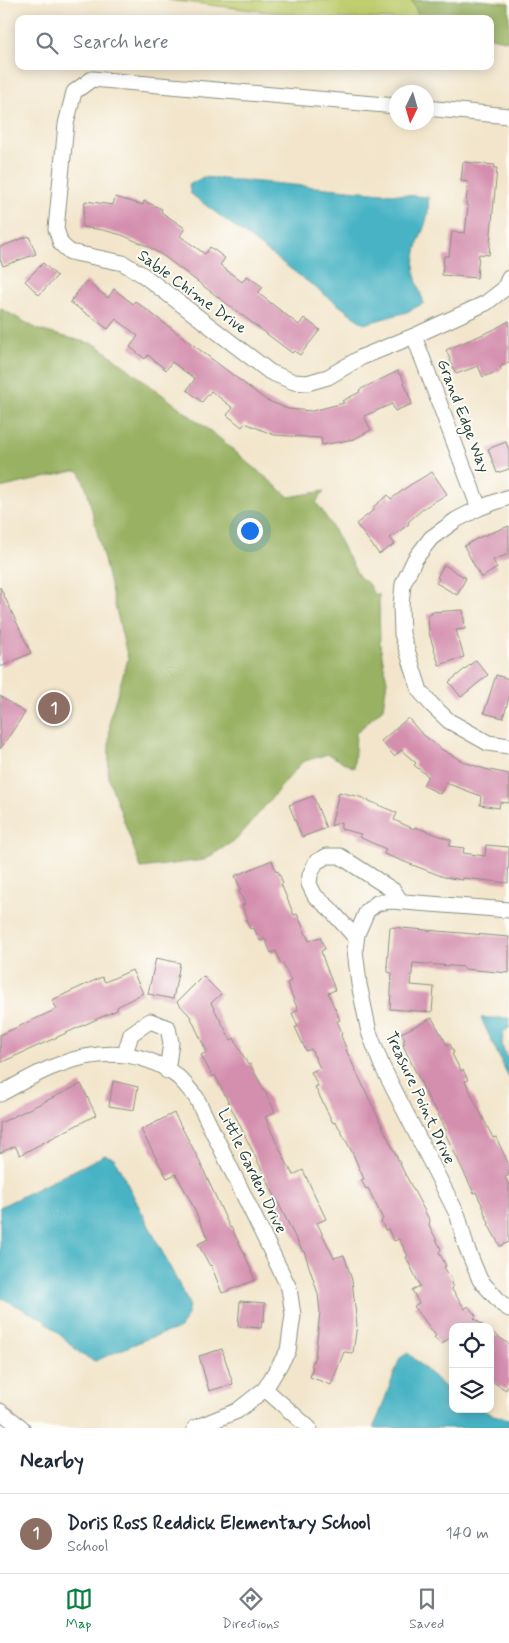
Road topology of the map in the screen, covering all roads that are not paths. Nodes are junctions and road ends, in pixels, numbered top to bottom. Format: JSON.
{"nodes":[{"id":1,"x":389,"y":105,"type":"edge"},
{"id":2,"x":434,"y":109,"type":"edge"},
{"id":3,"x":509,"y":116,"type":"edge"},
{"id":4,"x":509,"y":278,"type":"edge"},
{"id":5,"x":414,"y":336,"type":"junction"},
{"id":6,"x":509,"y":497,"type":"edge"},
{"id":7,"x":479,"y":508,"type":"junction"},
{"id":8,"x":509,"y":746,"type":"edge"},
{"id":9,"x":401,"y":902,"type":"junction"},
{"id":10,"x":509,"y":910,"type":"edge"},
{"id":11,"x":356,"y":938,"type":"junction"},
{"id":12,"x":125,"y":1054,"type":"junction"},
{"id":13,"x":167,"y":1071,"type":"junction"},
{"id":14,"x":0,"y":1094,"type":"edge"},
{"id":15,"x":509,"y":1309,"type":"edge"},
{"id":16,"x":265,"y":1389,"type":"junction"},
{"id":17,"x":0,"y":1411,"type":"edge"},
{"id":18,"x":22,"y":1428,"type":"edge"},
{"id":19,"x":196,"y":1428,"type":"edge"},
{"id":20,"x":309,"y":1428,"type":"edge"}],
"edges":[{"from":1,"to":5,"type":"street","name":"Sable Chime Drive"},
{"from":2,"to":3,"type":"street"},
{"from":4,"to":5,"type":"street","name":"Sable Chime Drive"},
{"from":5,"to":7,"type":"street","name":"Grand Edge Way"},
{"from":6,"to":7,"type":"street"},
{"from":7,"to":8,"type":"street"},
{"from":9,"to":10,"type":"street","name":"Treasure Point Drive"},
{"from":9,"to":11,"type":"street","name":"Treasure Point Drive"},
{"from":9,"to":11,"type":"street"},
{"from":11,"to":15,"type":"street","name":"Treasure Point Drive"},
{"from":12,"to":13,"type":"street","name":"Little Garden Drive"},
{"from":12,"to":13,"type":"street"},
{"from":12,"to":14,"type":"street","name":"Little Garden Drive"},
{"from":13,"to":16,"type":"street","name":"Little Garden Drive"},
{"from":16,"to":19,"type":"street","name":"Little Garden Drive"},
{"from":16,"to":20,"type":"street"},
{"from":17,"to":18,"type":"street"}]}
